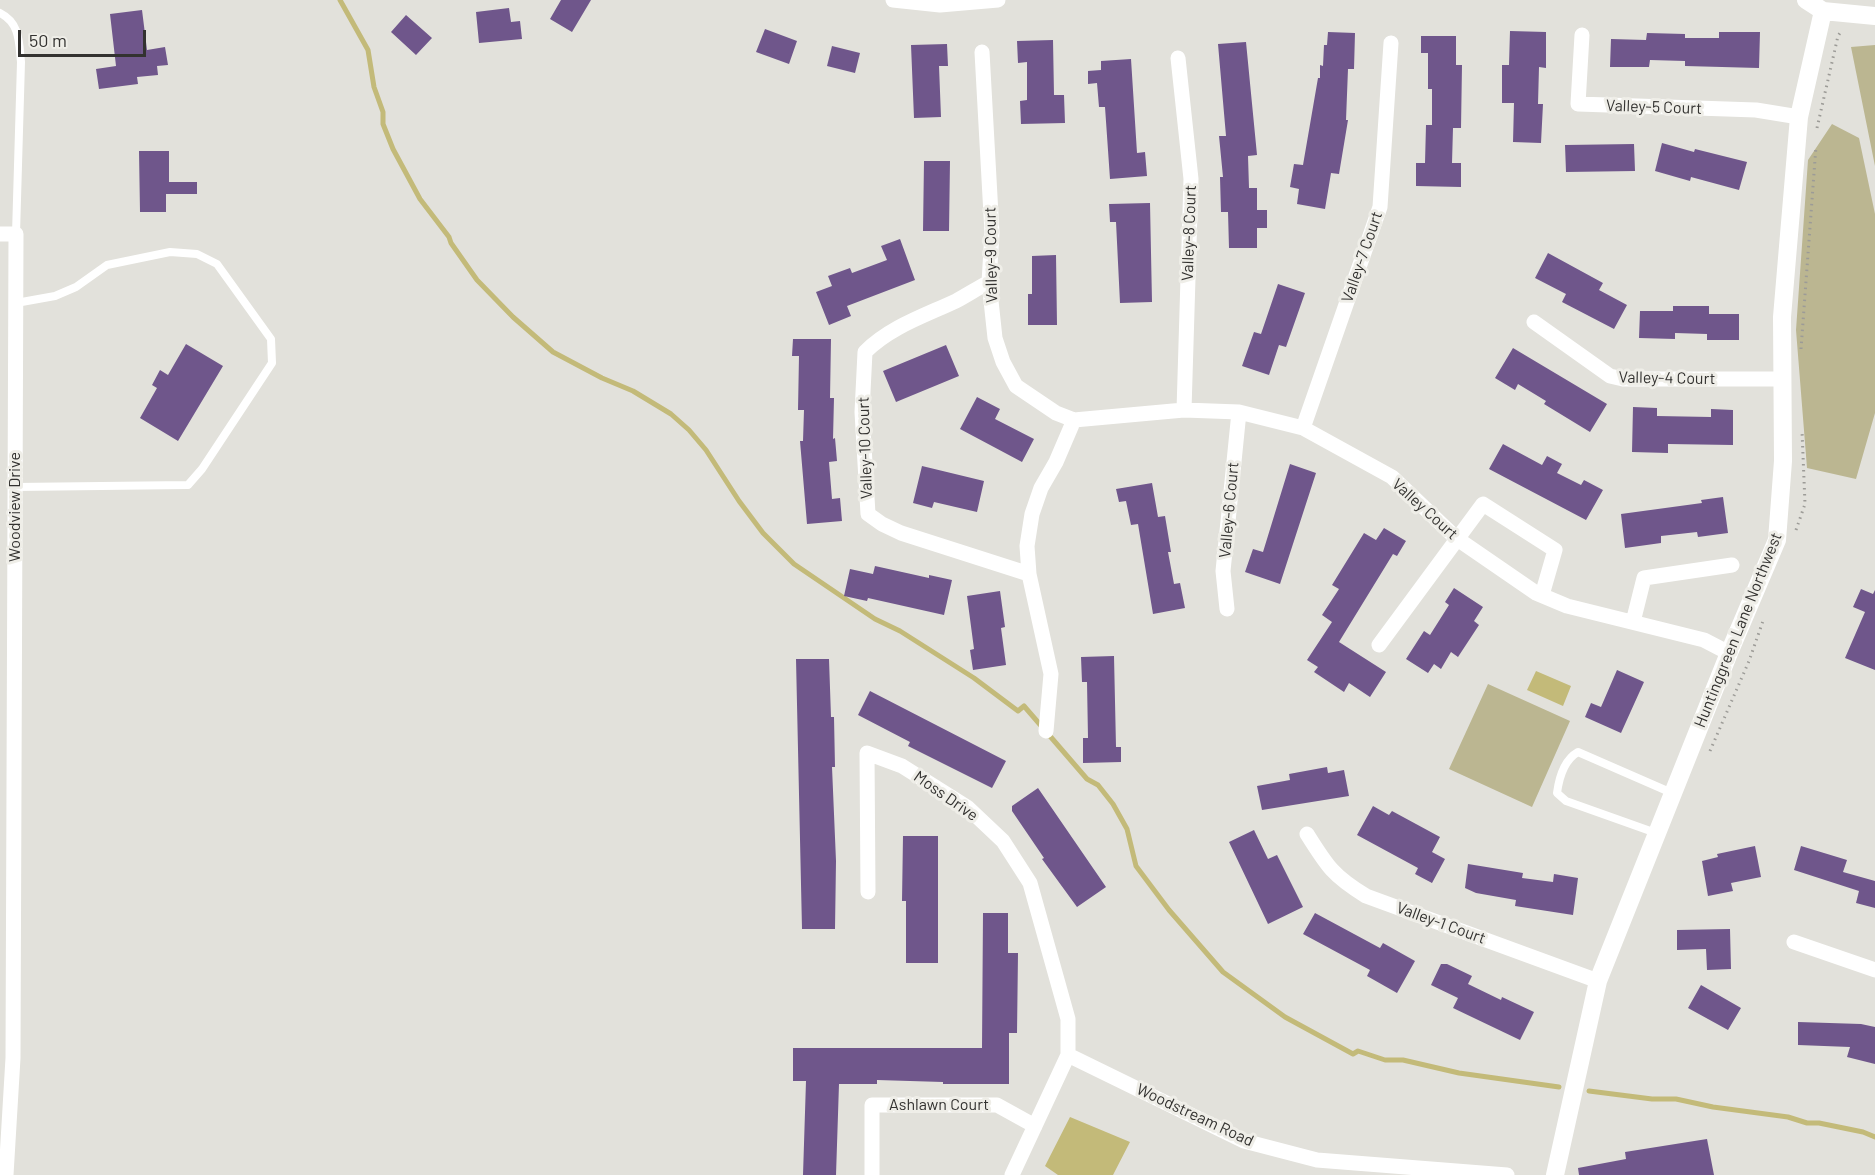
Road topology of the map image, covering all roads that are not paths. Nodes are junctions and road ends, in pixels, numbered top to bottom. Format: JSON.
{"nodes":[{"id":1,"x":893,"y":0,"type":"edge"},
{"id":2,"x":998,"y":0,"type":"edge"},
{"id":3,"x":1806,"y":0,"type":"edge"},
{"id":4,"x":1823,"y":11,"type":"junction"},
{"id":5,"x":0,"y":13,"type":"edge"},
{"id":6,"x":1875,"y":16,"type":"edge"},
{"id":7,"x":1582,"y":35,"type":"dead end"},
{"id":8,"x":1391,"y":44,"type":"dead end"},
{"id":9,"x":982,"y":52,"type":"dead end"},
{"id":10,"x":1178,"y":58,"type":"dead end"},
{"id":11,"x":1799,"y":117,"type":"junction"},
{"id":12,"x":0,"y":234,"type":"edge"},
{"id":13,"x":16,"y":234,"type":"junction"},
{"id":14,"x":989,"y":282,"type":"junction"},
{"id":15,"x":15,"y":303,"type":"junction"},
{"id":16,"x":1534,"y":322,"type":"dead end"},
{"id":17,"x":1782,"y":379,"type":"junction"},
{"id":18,"x":1184,"y":410,"type":"junction"},
{"id":19,"x":1239,"y":412,"type":"junction"},
{"id":20,"x":1074,"y":420,"type":"junction"},
{"id":21,"x":1303,"y":428,"type":"junction"},
{"id":22,"x":15,"y":487,"type":"junction"},
{"id":23,"x":1456,"y":538,"type":"junction"},
{"id":24,"x":1732,"y":565,"type":"dead end"},
{"id":25,"x":1029,"y":574,"type":"junction"},
{"id":26,"x":1542,"y":595,"type":"junction"},
{"id":27,"x":1227,"y":609,"type":"dead end"},
{"id":28,"x":1633,"y":622,"type":"junction"},
{"id":29,"x":1379,"y":645,"type":"dead end"},
{"id":30,"x":1729,"y":653,"type":"junction"},
{"id":31,"x":1047,"y":731,"type":"dead end"},
{"id":32,"x":1673,"y":794,"type":"junction"},
{"id":33,"x":1307,"y":834,"type":"dead end"},
{"id":34,"x":1657,"y":834,"type":"junction"},
{"id":35,"x":868,"y":892,"type":"dead end"},
{"id":36,"x":1794,"y":942,"type":"dead end"},
{"id":37,"x":1875,"y":970,"type":"edge"},
{"id":38,"x":1598,"y":981,"type":"junction"},
{"id":39,"x":1068,"y":1055,"type":"junction"},
{"id":40,"x":1035,"y":1126,"type":"junction"},
{"id":41,"x":6,"y":1175,"type":"edge"},
{"id":42,"x":872,"y":1175,"type":"edge"},
{"id":43,"x":1012,"y":1175,"type":"edge"},
{"id":44,"x":1507,"y":1175,"type":"edge"},
{"id":45,"x":1555,"y":1175,"type":"edge"}],
"edges":[{"from":1,"to":2,"type":"street"},
{"from":3,"to":4,"type":"street"},
{"from":4,"to":6,"type":"street"},
{"from":4,"to":11,"type":"street","name":"Huntinggreen Lane Northwest"},
{"from":5,"to":13,"type":"lane"},
{"from":7,"to":11,"type":"street","name":"Valley-5 Court"},
{"from":8,"to":21,"type":"street","name":"Valley-7 Court"},
{"from":9,"to":14,"type":"street","name":"Valley-9 Court"},
{"from":10,"to":18,"type":"street","name":"Valley-8 Court"},
{"from":11,"to":17,"type":"street","name":"Huntinggreen Lane Northwest"},
{"from":12,"to":13,"type":"street"},
{"from":13,"to":15,"type":"street","name":"Woodview Drive"},
{"from":14,"to":20,"type":"street","name":"Valley-9 Court"},
{"from":14,"to":25,"type":"street","name":"Valley-10 Court"},
{"from":15,"to":22,"type":"street","name":"Woodview Drive"},
{"from":15,"to":22,"type":"lane"},
{"from":16,"to":17,"type":"street","name":"Valley-4 Court"},
{"from":17,"to":30,"type":"street","name":"Huntinggreen Lane Northwest"},
{"from":18,"to":19,"type":"street","name":"Valley Court"},
{"from":18,"to":20,"type":"street","name":"Valley Court"},
{"from":19,"to":21,"type":"street","name":"Valley Court"},
{"from":19,"to":27,"type":"street","name":"Valley-6 Court"},
{"from":20,"to":25,"type":"street"},
{"from":21,"to":23,"type":"street","name":"Valley Court"},
{"from":22,"to":41,"type":"street","name":"Woodview Drive"},
{"from":23,"to":26,"type":"street","name":"Valley Court"},
{"from":23,"to":26,"type":"street"},
{"from":23,"to":29,"type":"street"},
{"from":24,"to":28,"type":"street"},
{"from":25,"to":31,"type":"street"},
{"from":26,"to":28,"type":"street","name":"Valley Court"},
{"from":28,"to":30,"type":"street","name":"Valley Court"},
{"from":30,"to":32,"type":"street","name":"Huntinggreen Lane Northwest"},
{"from":32,"to":34,"type":"street","name":"Huntinggreen Lane Northwest"},
{"from":32,"to":34,"type":"lane"},
{"from":33,"to":38,"type":"street","name":"Valley-1 Court"},
{"from":34,"to":38,"type":"street","name":"Huntinggreen Lane Northwest"},
{"from":35,"to":39,"type":"street","name":"Moss Drive"},
{"from":36,"to":37,"type":"street"},
{"from":38,"to":45,"type":"street","name":"Huntinggreen Lane Northwest"},
{"from":39,"to":40,"type":"street"},
{"from":39,"to":44,"type":"street","name":"Woodstream Road"},
{"from":40,"to":42,"type":"street","name":"Ashlawn Court"},
{"from":40,"to":43,"type":"street"}]}
